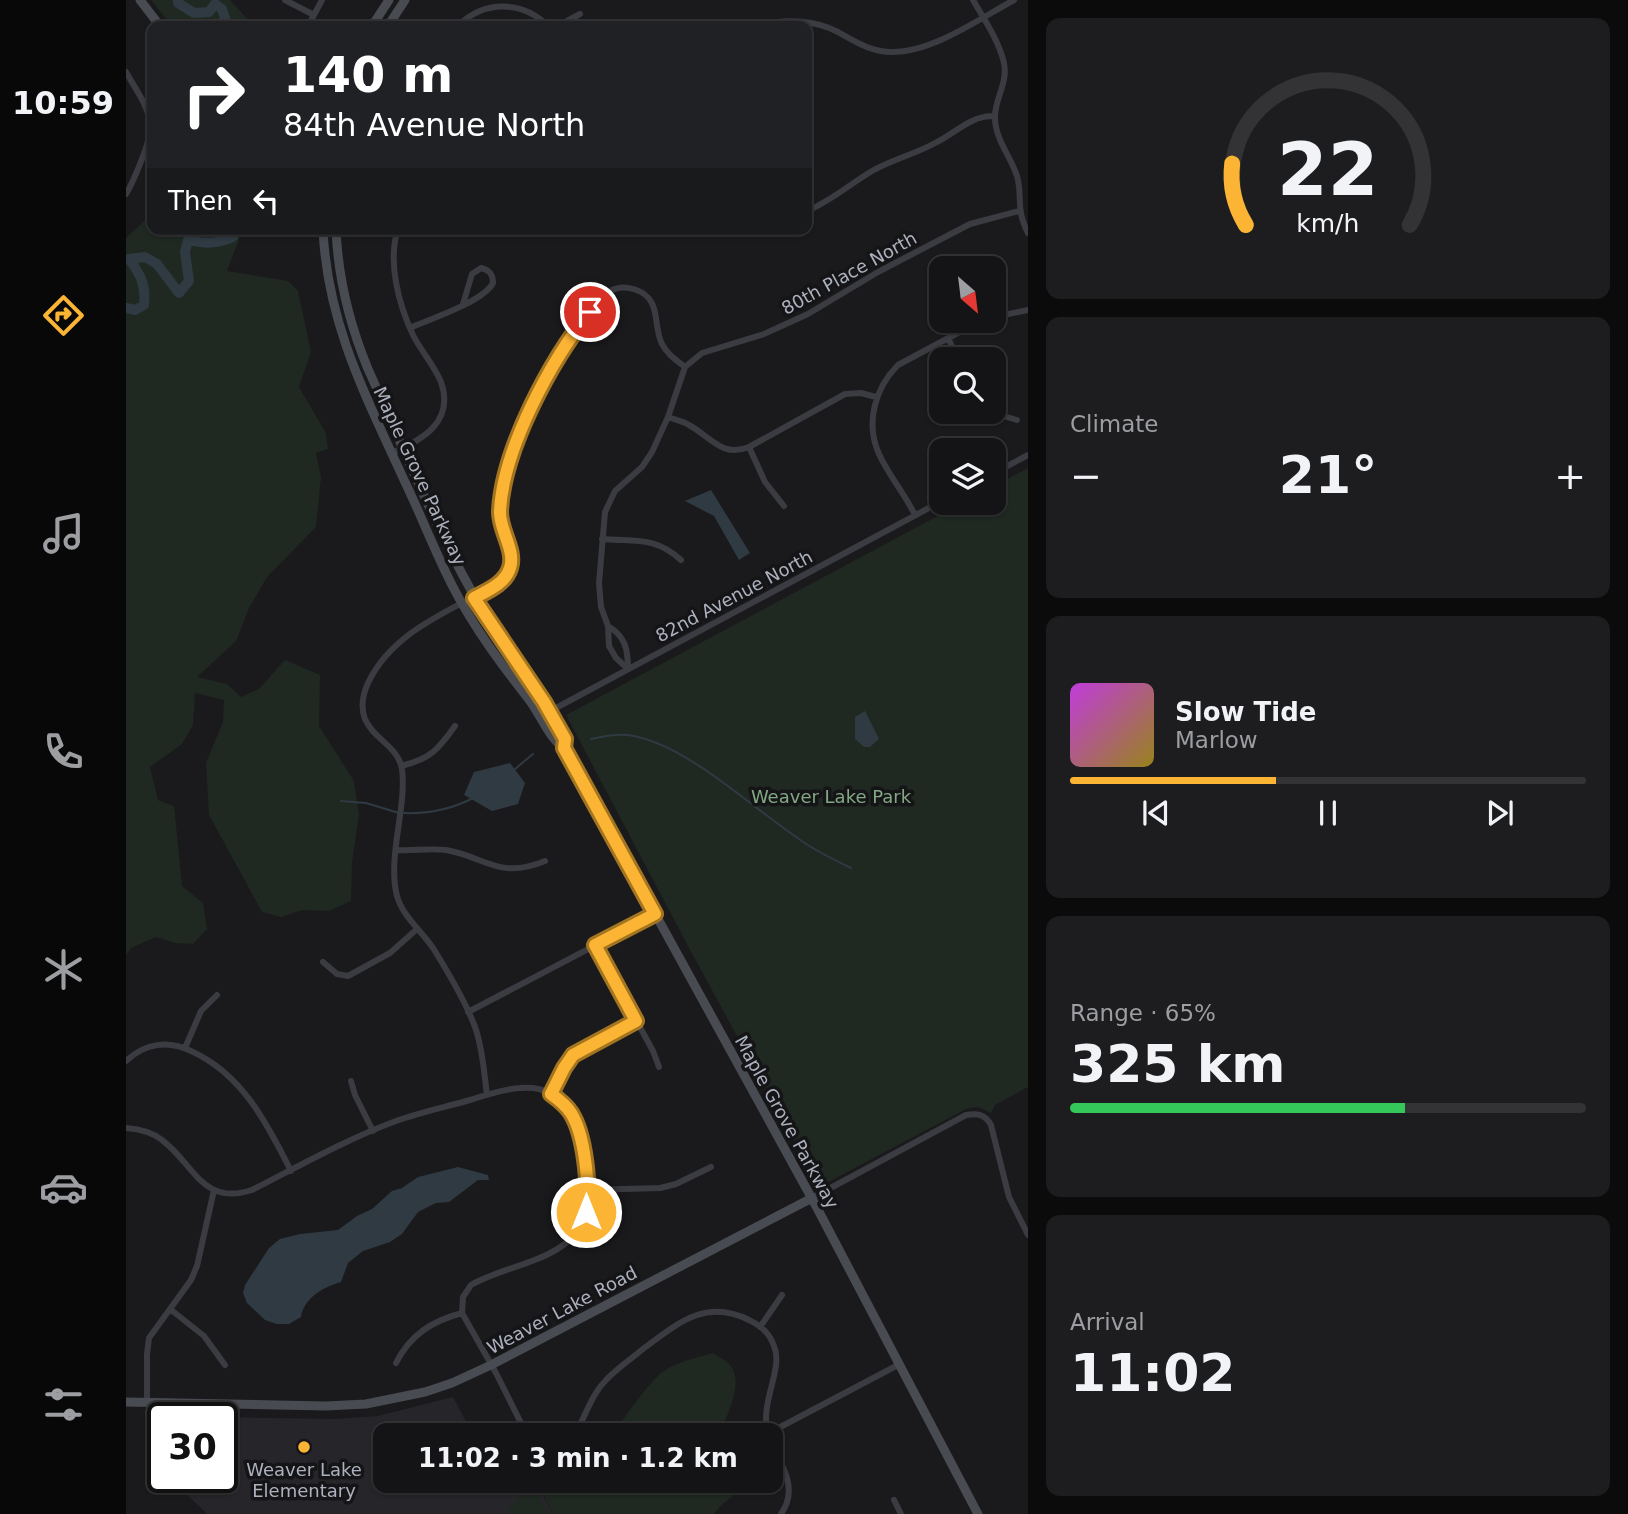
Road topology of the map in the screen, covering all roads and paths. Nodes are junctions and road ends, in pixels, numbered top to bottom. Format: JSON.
{"nodes":[{"id":1,"x":141,"y":0,"type":"edge"},
{"id":2,"x":285,"y":0,"type":"edge"},
{"id":3,"x":322,"y":0,"type":"edge"},
{"id":4,"x":389,"y":0,"type":"edge"},
{"id":5,"x":405,"y":0,"type":"edge"},
{"id":6,"x":973,"y":0,"type":"edge"},
{"id":7,"x":1014,"y":0,"type":"edge"},
{"id":8,"x":580,"y":14,"type":"dead end"},
{"id":9,"x":314,"y":15,"type":"junction"},
{"id":10,"x":982,"y":17,"type":"junction"},
{"id":11,"x":156,"y":21,"type":"edge"},
{"id":12,"x":311,"y":21,"type":"edge"},
{"id":13,"x":375,"y":21,"type":"edge"},
{"id":14,"x":391,"y":21,"type":"edge"},
{"id":15,"x":466,"y":21,"type":"edge"},
{"id":16,"x":542,"y":21,"type":"edge"},
{"id":17,"x":567,"y":21,"type":"edge"},
{"id":18,"x":812,"y":23,"type":"edge"},
{"id":19,"x":126,"y":72,"type":"edge"},
{"id":20,"x":147,"y":103,"type":"edge"},
{"id":21,"x":995,"y":116,"type":"junction"},
{"id":22,"x":147,"y":147,"type":"edge"},
{"id":23,"x":126,"y":194,"type":"edge"},
{"id":24,"x":812,"y":208,"type":"edge"},
{"id":25,"x":1019,"y":211,"type":"junction"},
{"id":26,"x":1028,"y":233,"type":"edge"},
{"id":27,"x":323,"y":235,"type":"edge"},
{"id":28,"x":336,"y":235,"type":"edge"},
{"id":29,"x":397,"y":235,"type":"edge"},
{"id":30,"x":463,"y":304,"type":"junction"},
{"id":31,"x":1028,"y":310,"type":"edge"},
{"id":32,"x":1006,"y":315,"type":"edge"},
{"id":33,"x":410,"y":328,"type":"junction"},
{"id":34,"x":957,"y":333,"type":"edge"},
{"id":35,"x":948,"y":338,"type":"junction"},
{"id":36,"x":952,"y":347,"type":"edge"},
{"id":37,"x":685,"y":366,"type":"junction"},
{"id":38,"x":876,"y":397,"type":"junction"},
{"id":39,"x":668,"y":417,"type":"junction"},
{"id":40,"x":1006,"y":417,"type":"edge"},
{"id":41,"x":1017,"y":419,"type":"dead end"},
{"id":42,"x":749,"y":447,"type":"junction"},
{"id":43,"x":404,"y":448,"type":"junction"},
{"id":44,"x":392,"y":453,"type":"junction"},
{"id":45,"x":1028,"y":455,"type":"edge"},
{"id":46,"x":1006,"y":467,"type":"edge"},
{"id":47,"x":784,"y":506,"type":"dead end"},
{"id":48,"x":929,"y":508,"type":"edge"},
{"id":49,"x":915,"y":515,"type":"junction"},
{"id":50,"x":603,"y":540,"type":"junction"},
{"id":51,"x":681,"y":560,"type":"dead end"},
{"id":52,"x":474,"y":598,"type":"junction"},
{"id":53,"x":463,"y":604,"type":"junction"},
{"id":54,"x":608,"y":626,"type":"junction"},
{"id":55,"x":628,"y":669,"type":"junction"},
{"id":56,"x":545,"y":713,"type":"junction"},
{"id":57,"x":454,"y":726,"type":"dead end"},
{"id":58,"x":401,"y":766,"type":"junction"},
{"id":59,"x":397,"y":850,"type":"junction"},
{"id":60,"x":545,"y":861,"type":"dead end"},
{"id":61,"x":655,"y":914,"type":"junction"},
{"id":62,"x":417,"y":929,"type":"junction"},
{"id":63,"x":595,"y":945,"type":"junction"},
{"id":64,"x":323,"y":962,"type":"dead end"},
{"id":65,"x":217,"y":995,"type":"dead end"},
{"id":66,"x":468,"y":1012,"type":"junction"},
{"id":67,"x":636,"y":1021,"type":"junction"},
{"id":68,"x":185,"y":1048,"type":"junction"},
{"id":69,"x":126,"y":1061,"type":"edge"},
{"id":70,"x":659,"y":1067,"type":"dead end"},
{"id":71,"x":351,"y":1081,"type":"dead end"},
{"id":72,"x":551,"y":1094,"type":"junction"},
{"id":73,"x":487,"y":1095,"type":"junction"},
{"id":74,"x":126,"y":1128,"type":"edge"},
{"id":75,"x":373,"y":1131,"type":"junction"},
{"id":76,"x":711,"y":1167,"type":"dead end"},
{"id":77,"x":291,"y":1171,"type":"junction"},
{"id":78,"x":214,"y":1190,"type":"junction"},
{"id":79,"x":588,"y":1190,"type":"junction"},
{"id":80,"x":811,"y":1198,"type":"junction"},
{"id":81,"x":1028,"y":1235,"type":"edge"},
{"id":82,"x":782,"y":1295,"type":"dead end"},
{"id":83,"x":170,"y":1309,"type":"junction"},
{"id":84,"x":462,"y":1313,"type":"junction"},
{"id":85,"x":761,"y":1327,"type":"junction"},
{"id":86,"x":396,"y":1363,"type":"dead end"},
{"id":87,"x":491,"y":1364,"type":"junction"},
{"id":88,"x":225,"y":1365,"type":"dead end"},
{"id":89,"x":898,"y":1365,"type":"junction"},
{"id":90,"x":126,"y":1402,"type":"edge"},
{"id":91,"x":147,"y":1402,"type":"edge"},
{"id":92,"x":147,"y":1403,"type":"edge"},
{"id":93,"x":238,"y":1405,"type":"edge"},
{"id":94,"x":521,"y":1423,"type":"edge"},
{"id":95,"x":582,"y":1423,"type":"edge"},
{"id":96,"x":765,"y":1423,"type":"edge"},
{"id":97,"x":783,"y":1426,"type":"edge"},
{"id":98,"x":783,"y":1468,"type":"edge"},
{"id":99,"x":894,"y":1500,"type":"dead end"},
{"id":100,"x":781,"y":1514,"type":"edge"},
{"id":101,"x":901,"y":1514,"type":"edge"},
{"id":102,"x":978,"y":1514,"type":"edge"}],
"edges":[{"from":1,"to":11,"type":"main road"},
{"from":2,"to":9,"type":"street"},
{"from":3,"to":9,"type":"street"},
{"from":4,"to":13,"type":"main road"},
{"from":5,"to":14,"type":"main road"},
{"from":6,"to":10,"type":"street"},
{"from":7,"to":10,"type":"street"},
{"from":8,"to":17,"type":"street"},
{"from":9,"to":12,"type":"street"},
{"from":10,"to":18,"type":"street"},
{"from":10,"to":21,"type":"street"},
{"from":15,"to":16,"type":"street"},
{"from":19,"to":20,"type":"street"},
{"from":21,"to":24,"type":"street"},
{"from":21,"to":25,"type":"street"},
{"from":22,"to":23,"type":"street"},
{"from":25,"to":26,"type":"street"},
{"from":25,"to":37,"type":"street","name":"80th Place North"},
{"from":27,"to":44,"type":"main road","name":"Maple Grove Parkway"},
{"from":28,"to":43,"type":"main road","name":"Maple Grove Parkway"},
{"from":29,"to":33,"type":"street"},
{"from":30,"to":30,"type":"street"},
{"from":30,"to":33,"type":"street"},
{"from":31,"to":32,"type":"street"},
{"from":33,"to":43,"type":"street"},
{"from":34,"to":35,"type":"street"},
{"from":35,"to":36,"type":"street"},
{"from":35,"to":38,"type":"street"},
{"from":37,"to":39,"type":"street"},
{"from":37,"to":52,"type":"street"},
{"from":38,"to":42,"type":"street"},
{"from":38,"to":49,"type":"street"},
{"from":39,"to":42,"type":"street"},
{"from":39,"to":50,"type":"street"},
{"from":40,"to":41,"type":"street"},
{"from":42,"to":47,"type":"street"},
{"from":43,"to":44,"type":"street"},
{"from":43,"to":52,"type":"main road","name":"Maple Grove Parkway"},
{"from":44,"to":53,"type":"main road","name":"Maple Grove Parkway"},
{"from":45,"to":46,"type":"street"},
{"from":48,"to":49,"type":"street","name":"82nd Avenue North"},
{"from":49,"to":55,"type":"street","name":"82nd Avenue North"},
{"from":50,"to":51,"type":"street"},
{"from":50,"to":54,"type":"street"},
{"from":52,"to":53,"type":"street"},
{"from":52,"to":56,"type":"main road","name":"Maple Grove Parkway"},
{"from":53,"to":56,"type":"main road","name":"Maple Grove Parkway"},
{"from":53,"to":58,"type":"street"},
{"from":54,"to":55,"type":"street"},
{"from":54,"to":55,"type":"street"},
{"from":55,"to":56,"type":"street","name":"82nd Avenue North"},
{"from":56,"to":61,"type":"main road","name":"Maple Grove Parkway"},
{"from":57,"to":58,"type":"street"},
{"from":58,"to":59,"type":"street"},
{"from":59,"to":60,"type":"street"},
{"from":59,"to":62,"type":"street"},
{"from":61,"to":63,"type":"street"},
{"from":61,"to":80,"type":"main road","name":"Maple Grove Parkway"},
{"from":62,"to":64,"type":"street"},
{"from":62,"to":66,"type":"street"},
{"from":63,"to":66,"type":"street"},
{"from":63,"to":67,"type":"street"},
{"from":65,"to":68,"type":"street"},
{"from":66,"to":73,"type":"street"},
{"from":67,"to":70,"type":"street"},
{"from":67,"to":72,"type":"street"},
{"from":68,"to":69,"type":"street"},
{"from":68,"to":77,"type":"street"},
{"from":71,"to":75,"type":"street"},
{"from":72,"to":73,"type":"street"},
{"from":72,"to":79,"type":"street"},
{"from":73,"to":75,"type":"street"},
{"from":74,"to":78,"type":"street"},
{"from":75,"to":77,"type":"street"},
{"from":76,"to":79,"type":"street"},
{"from":77,"to":78,"type":"street"},
{"from":78,"to":83,"type":"street"},
{"from":79,"to":84,"type":"street"},
{"from":80,"to":81,"type":"street","name":"Weaver Lake Road"},
{"from":80,"to":87,"type":"main road","name":"Weaver Lake Road"},
{"from":80,"to":89,"type":"main road","name":"Maple Grove Parkway"},
{"from":82,"to":85,"type":"street"},
{"from":83,"to":88,"type":"street"},
{"from":83,"to":91,"type":"street"},
{"from":84,"to":86,"type":"street"},
{"from":84,"to":87,"type":"street"},
{"from":85,"to":95,"type":"street"},
{"from":85,"to":96,"type":"street"},
{"from":87,"to":93,"type":"main road","name":"Weaver Lake Road"},
{"from":87,"to":94,"type":"street"},
{"from":89,"to":97,"type":"street"},
{"from":89,"to":102,"type":"main road","name":"Maple Grove Parkway"},
{"from":90,"to":92,"type":"main road","name":"Weaver Lake Road"},
{"from":98,"to":100,"type":"street"},
{"from":99,"to":101,"type":"street"}]}
